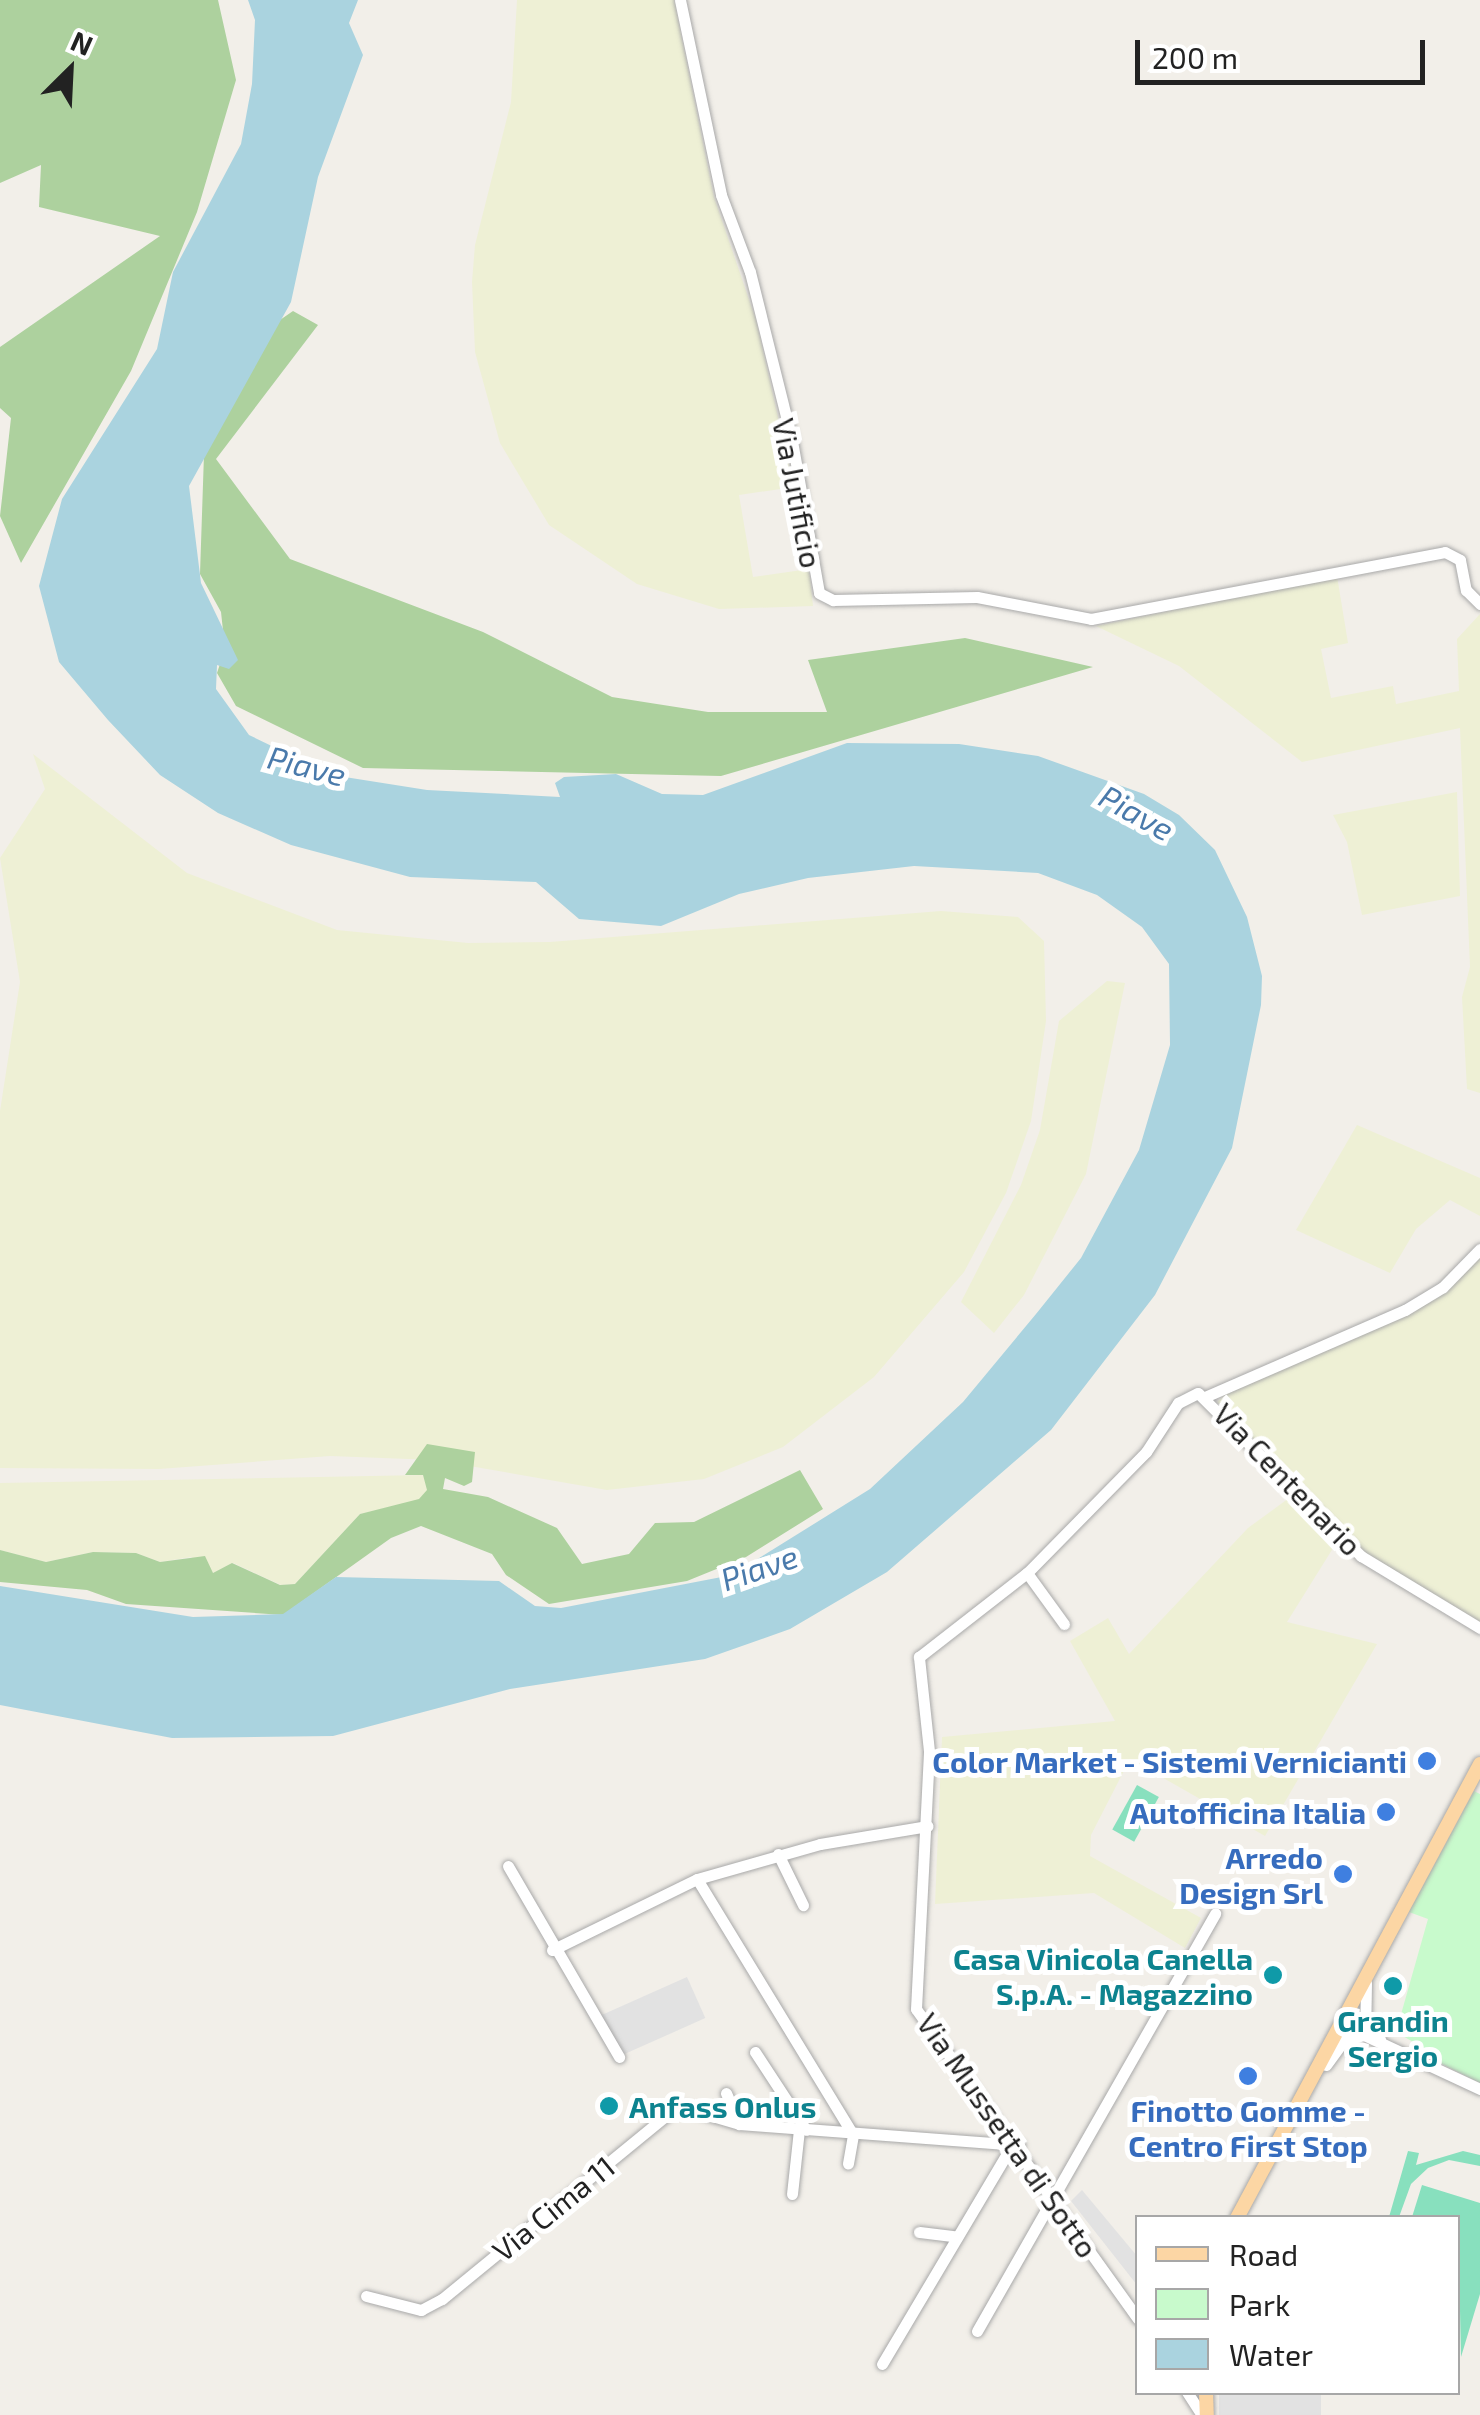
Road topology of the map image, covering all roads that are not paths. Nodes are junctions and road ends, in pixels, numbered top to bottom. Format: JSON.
{"nodes":[{"id":1,"x":680,"y":0,"type":"edge"},
{"id":2,"x":1480,"y":604,"type":"edge"},
{"id":3,"x":1480,"y":1249,"type":"edge"},
{"id":4,"x":1203,"y":1395,"type":"junction"},
{"id":5,"x":1027,"y":1573,"type":"junction"},
{"id":6,"x":1064,"y":1624,"type":"dead end"},
{"id":7,"x":1480,"y":1628,"type":"edge"},
{"id":8,"x":1480,"y":1764,"type":"edge"},
{"id":9,"x":928,"y":1826,"type":"junction"},
{"id":10,"x":778,"y":1854,"type":"junction"},
{"id":11,"x":1426,"y":1863,"type":"junction"},
{"id":12,"x":508,"y":1866,"type":"dead end"},
{"id":13,"x":697,"y":1880,"type":"junction"},
{"id":14,"x":803,"y":1905,"type":"dead end"},
{"id":15,"x":1216,"y":1913,"type":"dead end"},
{"id":16,"x":552,"y":1950,"type":"junction"},
{"id":17,"x":1366,"y":1983,"type":"junction"},
{"id":18,"x":1345,"y":2014,"type":"junction"},
{"id":19,"x":1365,"y":2029,"type":"junction"},
{"id":20,"x":756,"y":2052,"type":"dead end"},
{"id":21,"x":618,"y":2056,"type":"dead end"},
{"id":22,"x":1314,"y":2080,"type":"junction"},
{"id":23,"x":1480,"y":2089,"type":"edge"},
{"id":24,"x":726,"y":2093,"type":"dead end"},
{"id":25,"x":1286,"y":2120,"type":"junction"},
{"id":26,"x":738,"y":2124,"type":"junction"},
{"id":27,"x":802,"y":2130,"type":"junction"},
{"id":28,"x":853,"y":2135,"type":"junction"},
{"id":29,"x":1015,"y":2146,"type":"junction"},
{"id":30,"x":848,"y":2164,"type":"dead end"},
{"id":31,"x":792,"y":2194,"type":"dead end"},
{"id":32,"x":1055,"y":2201,"type":"junction"},
{"id":33,"x":1238,"y":2215,"type":"edge"},
{"id":34,"x":919,"y":2232,"type":"dead end"},
{"id":35,"x":957,"y":2237,"type":"junction"},
{"id":36,"x":366,"y":2296,"type":"dead end"},
{"id":37,"x":1135,"y":2315,"type":"edge"},
{"id":38,"x":978,"y":2331,"type":"dead end"},
{"id":39,"x":882,"y":2364,"type":"dead end"}],
"edges":[{"from":1,"to":2,"type":"street","name":"Via Jutificio"},
{"from":3,"to":4,"type":"street","name":"Via Mussetta di Sotto"},
{"from":4,"to":5,"type":"street","name":"Via Mussetta di Sotto"},
{"from":4,"to":7,"type":"street","name":"Via Centenario"},
{"from":5,"to":6,"type":"street"},
{"from":5,"to":9,"type":"street","name":"Via Mussetta di Sotto"},
{"from":8,"to":11,"type":"main road"},
{"from":9,"to":10,"type":"street"},
{"from":9,"to":29,"type":"street","name":"Via Mussetta di Sotto"},
{"from":10,"to":13,"type":"street"},
{"from":10,"to":14,"type":"street"},
{"from":11,"to":17,"type":"main road"},
{"from":11,"to":18,"type":"main road"},
{"from":12,"to":16,"type":"street"},
{"from":13,"to":16,"type":"street"},
{"from":13,"to":28,"type":"street"},
{"from":15,"to":32,"type":"street"},
{"from":16,"to":21,"type":"street"},
{"from":17,"to":18,"type":"main road"},
{"from":17,"to":19,"type":"street"},
{"from":18,"to":19,"type":"street"},
{"from":18,"to":22,"type":"main road"},
{"from":18,"to":25,"type":"main road"},
{"from":19,"to":22,"type":"street"},
{"from":19,"to":23,"type":"street"},
{"from":20,"to":27,"type":"street"},
{"from":22,"to":25,"type":"main road"},
{"from":24,"to":26,"type":"street"},
{"from":25,"to":33,"type":"main road"},
{"from":26,"to":27,"type":"street","name":"Via Cima 11"},
{"from":26,"to":36,"type":"street","name":"Via Cima 11"},
{"from":27,"to":28,"type":"street","name":"Via Cima 11"},
{"from":27,"to":31,"type":"street"},
{"from":28,"to":29,"type":"street","name":"Via Cima 11"},
{"from":28,"to":30,"type":"street"},
{"from":29,"to":32,"type":"street","name":"Via Mussetta di Sotto"},
{"from":29,"to":35,"type":"street"},
{"from":32,"to":37,"type":"street","name":"Via Mussetta di Sotto"},
{"from":32,"to":38,"type":"street"},
{"from":34,"to":35,"type":"street"},
{"from":35,"to":39,"type":"street"}]}
